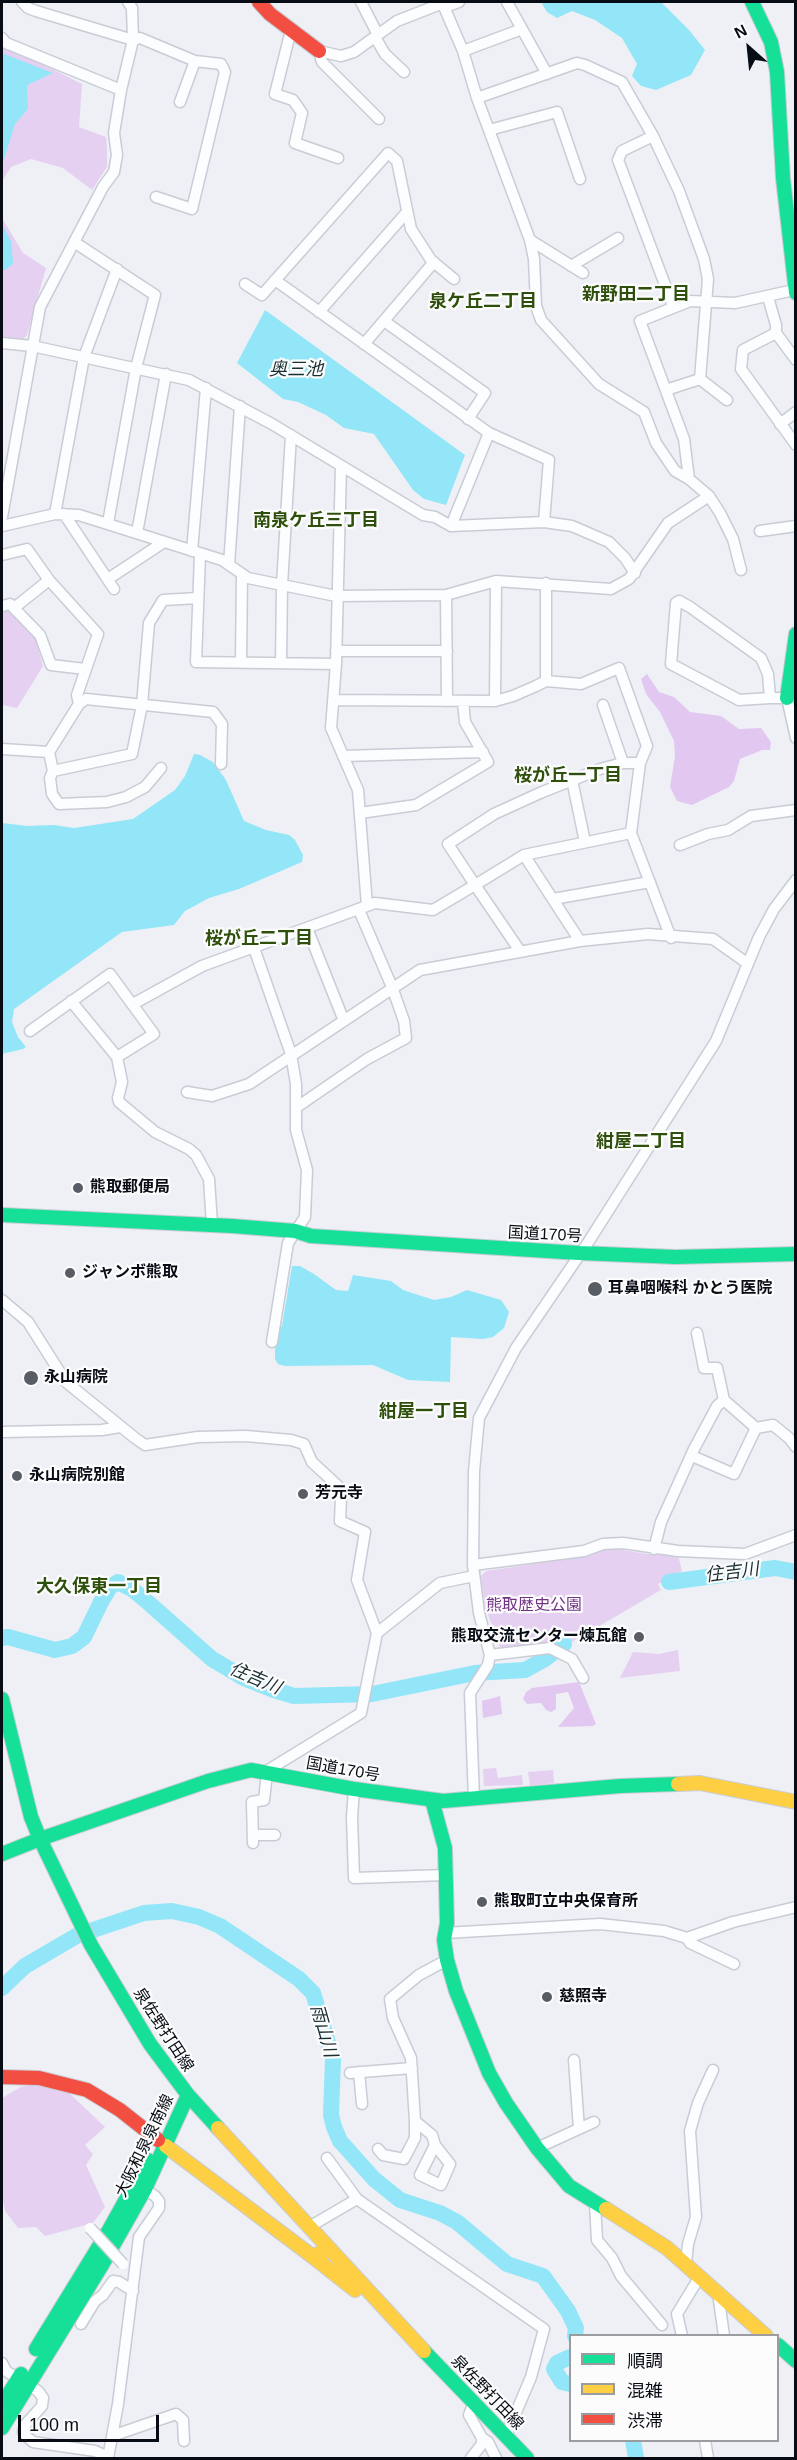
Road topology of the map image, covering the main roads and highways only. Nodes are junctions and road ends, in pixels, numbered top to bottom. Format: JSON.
{"nodes":[{"id":1,"x":259,"y":2,"type":"edge"},
{"id":2,"x":752,"y":2,"type":"edge"},
{"id":3,"x":319,"y":51,"type":"road end"},
{"id":4,"x":792,"y":244,"type":"edge"},
{"id":5,"x":795,"y":292,"type":"edge"},
{"id":6,"x":795,"y":634,"type":"edge"},
{"id":7,"x":787,"y":698,"type":"road end"},
{"id":8,"x":2,"y":1215,"type":"edge"},
{"id":9,"x":295,"y":1231,"type":"junction"},
{"id":10,"x":795,"y":1241,"type":"edge"},
{"id":11,"x":795,"y":1254,"type":"edge"},
{"id":12,"x":2,"y":1699,"type":"edge"},
{"id":13,"x":432,"y":1800,"type":"junction"},
{"id":14,"x":795,"y":1802,"type":"edge"},
{"id":15,"x":39,"y":1839,"type":"junction"},
{"id":16,"x":2,"y":1854,"type":"edge"},
{"id":17,"x":2,"y":2077,"type":"edge"},
{"id":18,"x":188,"y":2096,"type":"junction"},
{"id":19,"x":162,"y":2143,"type":"junction"},
{"id":20,"x":325,"y":2244,"type":"junction"},
{"id":21,"x":312,"y":2256,"type":"junction"},
{"id":22,"x":396,"y":2322,"type":"junction"},
{"id":23,"x":764,"y":2334,"type":"edge"},
{"id":24,"x":779,"y":2347,"type":"edge"},
{"id":25,"x":795,"y":2361,"type":"edge"},
{"id":26,"x":23,"y":2382,"type":"junction"},
{"id":27,"x":2,"y":2405,"type":"edge"},
{"id":28,"x":2,"y":2428,"type":"edge"},
{"id":29,"x":527,"y":2458,"type":"edge"}],
"edges":[{"from":1,"to":3,"type":"main road"},
{"from":2,"to":4,"type":"main road"},
{"from":4,"to":5,"type":"main road"},
{"from":6,"to":7,"type":"main road"},
{"from":8,"to":9,"type":"main road","name":"国道170号"},
{"from":9,"to":10,"type":"main road","name":"国道170号"},
{"from":9,"to":11,"type":"main road","name":"国道170号"},
{"from":12,"to":15,"type":"main road"},
{"from":13,"to":14,"type":"main road","name":"国道170号"},
{"from":13,"to":15,"type":"main road","name":"国道170号"},
{"from":13,"to":23,"type":"main road"},
{"from":15,"to":16,"type":"main road"},
{"from":15,"to":18,"type":"main road","name":"泉佐野打田線"},
{"from":17,"to":19,"type":"main road"},
{"from":18,"to":19,"type":"main road","name":"大阪和泉泉南線"},
{"from":18,"to":20,"type":"main road","name":"泉佐野打田線"},
{"from":19,"to":21,"type":"main road"},
{"from":19,"to":26,"type":"main road","name":"大阪和泉泉南線"},
{"from":19,"to":26,"type":"main road","name":"大阪和泉泉南線"},
{"from":20,"to":21,"type":"main road"},
{"from":20,"to":22,"type":"main road","name":"泉佐野打田線"},
{"from":21,"to":22,"type":"main road"},
{"from":22,"to":29,"type":"main road","name":"泉佐野打田線"},
{"from":24,"to":25,"type":"main road"},
{"from":26,"to":27,"type":"main road","name":"大阪和泉泉南線"},
{"from":26,"to":28,"type":"main road","name":"大阪和泉泉南線"}]}
